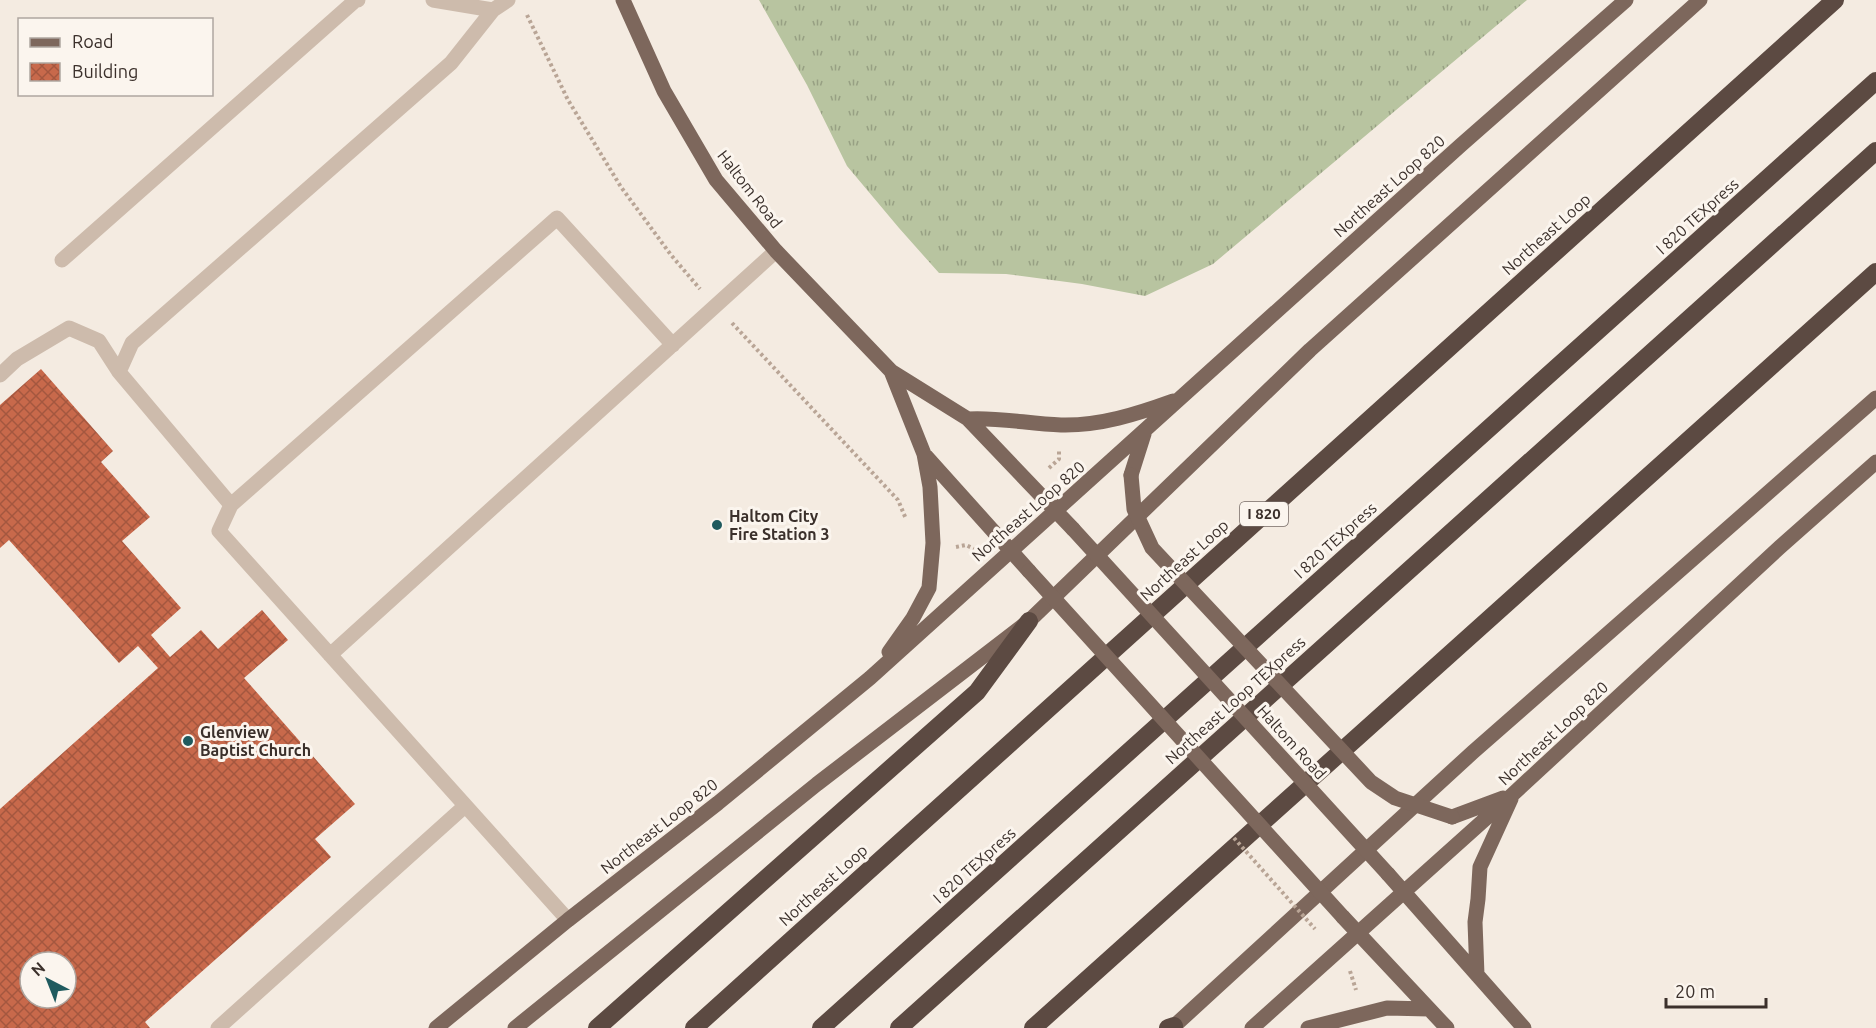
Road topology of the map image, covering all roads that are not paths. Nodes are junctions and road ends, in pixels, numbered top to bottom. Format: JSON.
{"nodes":[{"id":1,"x":358,"y":0,"type":"edge"},
{"id":2,"x":433,"y":0,"type":"edge"},
{"id":3,"x":508,"y":0,"type":"edge"},
{"id":4,"x":623,"y":0,"type":"edge"},
{"id":5,"x":1626,"y":0,"type":"edge"},
{"id":6,"x":1700,"y":0,"type":"edge"},
{"id":7,"x":1835,"y":0,"type":"edge"},
{"id":8,"x":493,"y":10,"type":"junction"},
{"id":9,"x":1876,"y":81,"type":"edge"},
{"id":10,"x":1876,"y":151,"type":"edge"},
{"id":11,"x":777,"y":251,"type":"junction"},
{"id":12,"x":62,"y":260,"type":"dead end"},
{"id":13,"x":1876,"y":272,"type":"edge"},
{"id":14,"x":672,"y":345,"type":"junction"},
{"id":15,"x":891,"y":371,"type":"junction"},
{"id":16,"x":119,"y":372,"type":"junction"},
{"id":17,"x":0,"y":375,"type":"edge"},
{"id":18,"x":1182,"y":398,"type":"junction"},
{"id":19,"x":1876,"y":398,"type":"edge"},
{"id":20,"x":968,"y":419,"type":"junction"},
{"id":21,"x":1145,"y":431,"type":"junction"},
{"id":22,"x":924,"y":454,"type":"junction"},
{"id":23,"x":1876,"y":462,"type":"edge"},
{"id":24,"x":231,"y":505,"type":"junction"},
{"id":25,"x":1057,"y":511,"type":"junction"},
{"id":26,"x":1011,"y":551,"type":"junction"},
{"id":27,"x":1029,"y":621,"type":"junction"},
{"id":28,"x":330,"y":655,"type":"junction"},
{"id":29,"x":870,"y":678,"type":"junction"},
{"id":30,"x":1512,"y":795,"type":"junction"},
{"id":31,"x":465,"y":806,"type":"junction"},
{"id":32,"x":1404,"y":892,"type":"junction"},
{"id":33,"x":568,"y":920,"type":"junction"},
{"id":34,"x":1357,"y":932,"type":"junction"},
{"id":35,"x":1477,"y":975,"type":"junction"},
{"id":36,"x":1429,"y":1009,"type":"junction"},
{"id":37,"x":1172,"y":1027,"type":"edge"},
{"id":38,"x":218,"y":1028,"type":"edge"},
{"id":39,"x":436,"y":1028,"type":"edge"},
{"id":40,"x":515,"y":1028,"type":"edge"},
{"id":41,"x":597,"y":1028,"type":"edge"},
{"id":42,"x":694,"y":1028,"type":"edge"},
{"id":43,"x":821,"y":1028,"type":"edge"},
{"id":44,"x":899,"y":1028,"type":"edge"},
{"id":45,"x":1033,"y":1028,"type":"edge"},
{"id":46,"x":1252,"y":1028,"type":"edge"},
{"id":47,"x":1308,"y":1028,"type":"edge"},
{"id":48,"x":1447,"y":1028,"type":"edge"},
{"id":49,"x":1524,"y":1028,"type":"edge"}],
"edges":[{"from":1,"to":12,"type":"lane"},
{"from":2,"to":8,"type":"lane"},
{"from":3,"to":8,"type":"lane"},
{"from":4,"to":11,"type":"main road","name":"Haltom Road"},
{"from":5,"to":18,"type":"main road","name":"Northeast Loop 820"},
{"from":6,"to":27,"type":"main road"},
{"from":7,"to":42,"type":"highway","name":"Northeast Loop","number":"I 820"},
{"from":8,"to":16,"type":"lane"},
{"from":9,"to":43,"type":"highway","name":"I 820 TEXpress"},
{"from":10,"to":44,"type":"highway","name":"Northeast Loop TEXpress"},
{"from":11,"to":14,"type":"lane"},
{"from":11,"to":15,"type":"main road","name":"Haltom Road"},
{"from":13,"to":45,"type":"highway"},
{"from":14,"to":24,"type":"lane"},
{"from":14,"to":28,"type":"lane"},
{"from":15,"to":20,"type":"main road","name":"Haltom Road"},
{"from":15,"to":22,"type":"main road","name":"Haltom Road"},
{"from":16,"to":17,"type":"lane"},
{"from":16,"to":24,"type":"lane"},
{"from":18,"to":20,"type":"main road"},
{"from":18,"to":21,"type":"main road","name":"Northeast Loop 820"},
{"from":19,"to":37,"type":"main road"},
{"from":20,"to":25,"type":"main road","name":"Haltom Road"},
{"from":21,"to":25,"type":"main road","name":"Northeast Loop 820"},
{"from":21,"to":30,"type":"main road","bridge":true},
{"from":22,"to":26,"type":"main road","name":"Haltom Road"},
{"from":22,"to":29,"type":"main road"},
{"from":23,"to":30,"type":"main road","name":"Northeast Loop 820"},
{"from":24,"to":28,"type":"lane"},
{"from":25,"to":26,"type":"main road","name":"Northeast Loop 820"},
{"from":25,"to":32,"type":"main road","name":"Haltom Road","bridge":true},
{"from":26,"to":29,"type":"main road","name":"Northeast Loop 820"},
{"from":26,"to":34,"type":"main road","name":"Haltom Road","bridge":true},
{"from":27,"to":40,"type":"main road"},
{"from":27,"to":41,"type":"highway"},
{"from":28,"to":31,"type":"lane"},
{"from":29,"to":33,"type":"main road","name":"Northeast Loop 820"},
{"from":30,"to":32,"type":"main road","name":"Northeast Loop 820"},
{"from":30,"to":35,"type":"main road"},
{"from":31,"to":33,"type":"lane"},
{"from":31,"to":38,"type":"lane"},
{"from":32,"to":34,"type":"main road","name":"Northeast Loop 820"},
{"from":32,"to":35,"type":"main road","name":"Haltom Road"},
{"from":33,"to":39,"type":"main road","name":"Northeast Loop 820"},
{"from":34,"to":36,"type":"main road","name":"Haltom Road"},
{"from":34,"to":46,"type":"main road","name":"Northeast Loop 820"},
{"from":35,"to":49,"type":"main road","name":"Haltom Road"},
{"from":36,"to":47,"type":"main road"},
{"from":36,"to":48,"type":"main road","name":"Haltom Road"}]}
